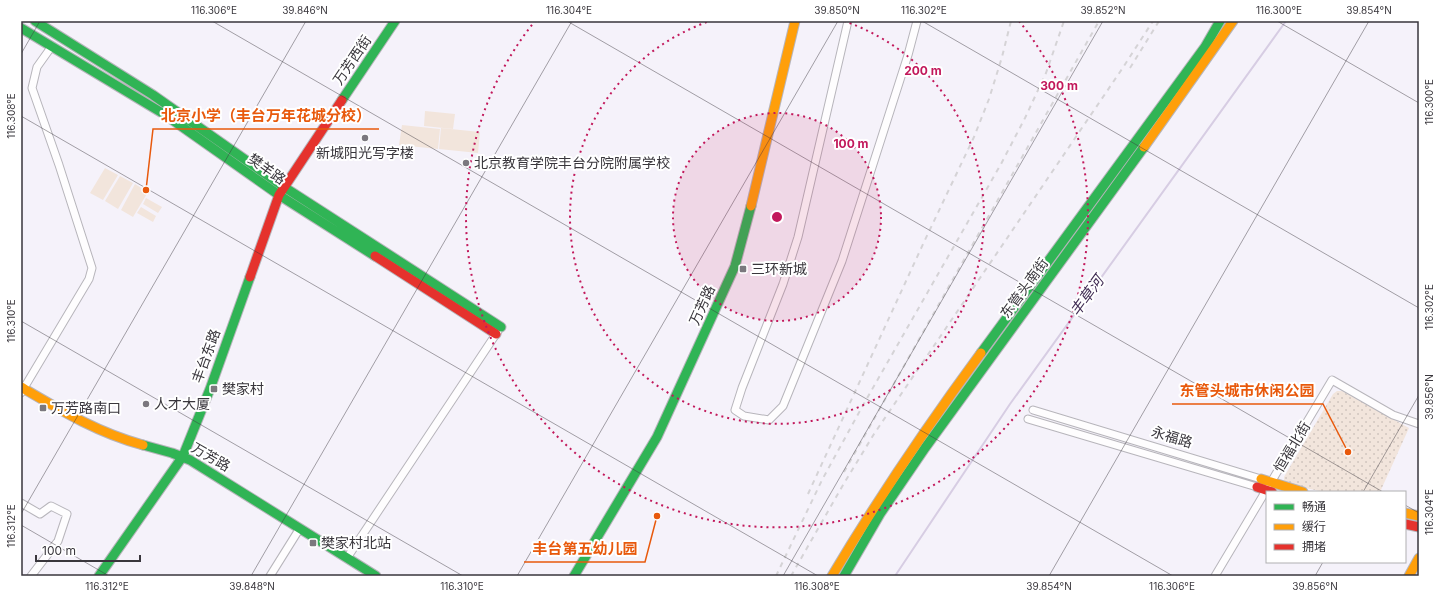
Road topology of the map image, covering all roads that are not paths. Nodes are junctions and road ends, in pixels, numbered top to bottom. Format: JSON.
{"nodes":[{"id":1,"x":35,"y":21,"type":"edge"},
{"id":2,"x":395,"y":21,"type":"edge"},
{"id":3,"x":795,"y":21,"type":"edge"},
{"id":4,"x":848,"y":21,"type":"edge"},
{"id":5,"x":917,"y":21,"type":"edge"},
{"id":6,"x":1220,"y":21,"type":"edge"},
{"id":7,"x":1233,"y":21,"type":"edge"},
{"id":8,"x":21,"y":28,"type":"edge"},
{"id":9,"x":52,"y":46,"type":"junction"},
{"id":10,"x":284,"y":186,"type":"junction"},
{"id":11,"x":279,"y":195,"type":"junction"},
{"id":12,"x":498,"y":331,"type":"junction"},
{"id":13,"x":22,"y":389,"type":"edge"},
{"id":14,"x":1033,"y":410,"type":"dead end"},
{"id":15,"x":1028,"y":419,"type":"dead end"},
{"id":16,"x":1419,"y":424,"type":"edge"},
{"id":17,"x":183,"y":456,"type":"junction"},
{"id":18,"x":1261,"y":479,"type":"joint"},
{"id":19,"x":1271,"y":482,"type":"junction"},
{"id":20,"x":1257,"y":487,"type":"joint"},
{"id":21,"x":1269,"y":491,"type":"edge"},
{"id":22,"x":1300,"y":491,"type":"edge"},
{"id":23,"x":1266,"y":496,"type":"edge"},
{"id":24,"x":21,"y":503,"type":"edge"},
{"id":25,"x":1406,"y":513,"type":"edge"},
{"id":26,"x":1419,"y":516,"type":"edge"},
{"id":27,"x":1406,"y":524,"type":"edge"},
{"id":28,"x":1419,"y":527,"type":"edge"},
{"id":29,"x":300,"y":528,"type":"junction"},
{"id":30,"x":347,"y":558,"type":"junction"},
{"id":31,"x":1419,"y":558,"type":"edge"},
{"id":32,"x":1419,"y":570,"type":"edge"},
{"id":33,"x":372,"y":575,"type":"edge"},
{"id":34,"x":31,"y":576,"type":"edge"},
{"id":35,"x":99,"y":576,"type":"edge"},
{"id":36,"x":270,"y":576,"type":"edge"},
{"id":37,"x":574,"y":576,"type":"edge"},
{"id":38,"x":832,"y":576,"type":"edge"},
{"id":39,"x":844,"y":576,"type":"edge"},
{"id":40,"x":1215,"y":576,"type":"edge"},
{"id":41,"x":1409,"y":576,"type":"edge"},
{"id":42,"x":1415,"y":576,"type":"edge"}],
"edges":[{"from":1,"to":10,"type":"street","name":"樊羊路"},
{"from":2,"to":10,"type":"street","name":"万芳西街"},
{"from":3,"to":37,"type":"street","name":"万芳路"},
{"from":4,"to":5,"type":"street"},
{"from":6,"to":38,"type":"street","name":"东管头南街"},
{"from":7,"to":39,"type":"street","name":"东管头南街"},
{"from":8,"to":9,"type":"street","name":"樊羊路"},
{"from":9,"to":11,"type":"street","name":"樊羊路"},
{"from":9,"to":13,"type":"street"},
{"from":10,"to":11,"type":"street","name":"万芳西街"},
{"from":10,"to":12,"type":"street","name":"樊羊路"},
{"from":11,"to":12,"type":"street","name":"樊羊路"},
{"from":11,"to":17,"type":"street","name":"丰台东路"},
{"from":12,"to":30,"type":"street"},
{"from":13,"to":17,"type":"street","name":"万芳路"},
{"from":14,"to":18,"type":"street","name":"永福路"},
{"from":15,"to":20,"type":"street","name":"永福路"},
{"from":16,"to":19,"type":"street","name":"恒福北街"},
{"from":17,"to":29,"type":"street","name":"万芳路"},
{"from":17,"to":35,"type":"street","name":"丰台东路"},
{"from":18,"to":19,"type":"street","name":"永福路"},
{"from":19,"to":21,"type":"street","name":"恒福北街"},
{"from":19,"to":22,"type":"street","name":"永福路"},
{"from":20,"to":21,"type":"street","name":"永福路"},
{"from":23,"to":40,"type":"street","name":"恒福北街"},
{"from":24,"to":34,"type":"street"},
{"from":25,"to":26,"type":"street"},
{"from":27,"to":28,"type":"street"},
{"from":29,"to":30,"type":"street","name":"万芳路"},
{"from":29,"to":36,"type":"street"},
{"from":30,"to":33,"type":"street","name":"万芳路"},
{"from":31,"to":41,"type":"street"},
{"from":32,"to":42,"type":"street"}]}
